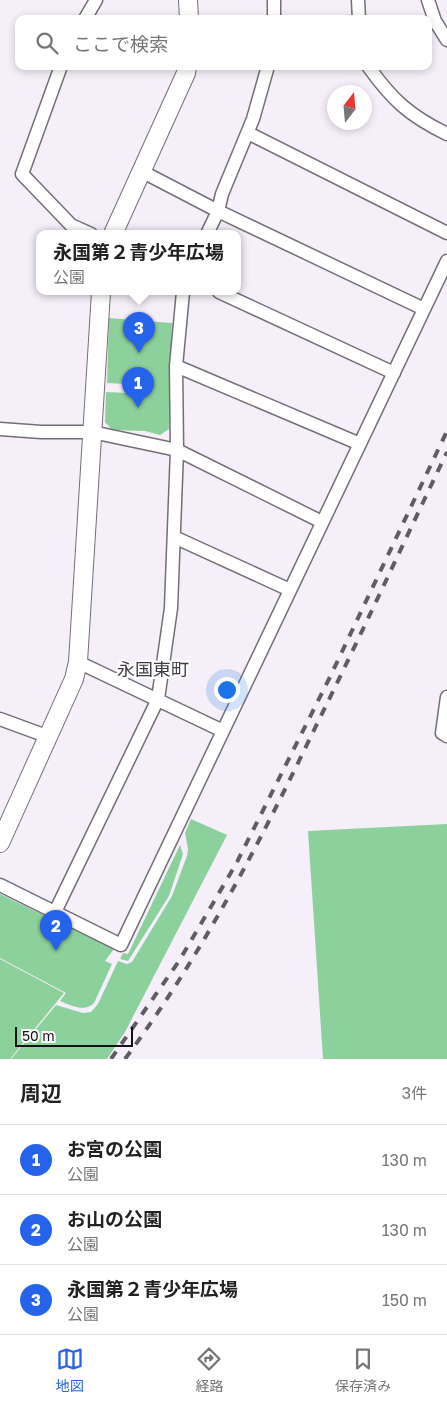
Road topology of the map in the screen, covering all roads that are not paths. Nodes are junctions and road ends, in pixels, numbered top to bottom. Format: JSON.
{"nodes":[{"id":1,"x":96,"y":0,"type":"edge"},
{"id":2,"x":188,"y":0,"type":"edge"},
{"id":3,"x":274,"y":0,"type":"edge"},
{"id":4,"x":358,"y":0,"type":"edge"},
{"id":5,"x":428,"y":0,"type":"edge"},
{"id":6,"x":87,"y":15,"type":"edge"},
{"id":7,"x":189,"y":15,"type":"edge"},
{"id":8,"x":274,"y":15,"type":"edge"},
{"id":9,"x":359,"y":15,"type":"edge"},
{"id":10,"x":447,"y":40,"type":"edge"},
{"id":11,"x":60,"y":70,"type":"edge"},
{"id":12,"x":186,"y":70,"type":"edge"},
{"id":13,"x":267,"y":70,"type":"edge"},
{"id":14,"x":371,"y":70,"type":"edge"},
{"id":15,"x":248,"y":133,"type":"junction"},
{"id":16,"x":447,"y":134,"type":"edge"},
{"id":17,"x":141,"y":171,"type":"junction"},
{"id":18,"x":218,"y":211,"type":"junction"},
{"id":19,"x":82,"y":230,"type":"edge"},
{"id":20,"x":115,"y":230,"type":"edge"},
{"id":21,"x":209,"y":230,"type":"edge"},
{"id":22,"x":447,"y":233,"type":"edge"},
{"id":23,"x":447,"y":261,"type":"edge"},
{"id":24,"x":101,"y":295,"type":"edge"},
{"id":25,"x":183,"y":295,"type":"edge"},
{"id":26,"x":225,"y":295,"type":"edge"},
{"id":27,"x":424,"y":310,"type":"junction"},
{"id":28,"x":176,"y":366,"type":"junction"},
{"id":29,"x":394,"y":373,"type":"junction"},
{"id":30,"x":0,"y":429,"type":"edge"},
{"id":31,"x":92,"y":432,"type":"junction"},
{"id":32,"x":360,"y":444,"type":"junction"},
{"id":33,"x":177,"y":450,"type":"junction"},
{"id":34,"x":322,"y":522,"type":"junction"},
{"id":35,"x":174,"y":537,"type":"junction"},
{"id":36,"x":290,"y":590,"type":"junction"},
{"id":37,"x":78,"y":662,"type":"junction"},
{"id":38,"x":447,"y":697,"type":"edge"},
{"id":39,"x":158,"y":699,"type":"junction"},
{"id":40,"x":0,"y":719,"type":"edge"},
{"id":41,"x":223,"y":731,"type":"junction"},
{"id":42,"x":447,"y":736,"type":"edge"},
{"id":43,"x":49,"y":737,"type":"junction"},
{"id":44,"x":0,"y":843,"type":"edge"},
{"id":45,"x":0,"y":885,"type":"edge"},
{"id":46,"x":55,"y":912,"type":"junction"}],
"edges":[{"from":1,"to":6,"type":"street"},
{"from":2,"to":7,"type":"street"},
{"from":3,"to":8,"type":"street"},
{"from":4,"to":9,"type":"street"},
{"from":5,"to":10,"type":"street"},
{"from":11,"to":19,"type":"street"},
{"from":12,"to":17,"type":"street"},
{"from":13,"to":15,"type":"street"},
{"from":14,"to":16,"type":"street"},
{"from":15,"to":18,"type":"street"},
{"from":15,"to":22,"type":"street"},
{"from":17,"to":18,"type":"street"},
{"from":17,"to":20,"type":"street"},
{"from":18,"to":21,"type":"street"},
{"from":18,"to":27,"type":"street"},
{"from":23,"to":27,"type":"street"},
{"from":24,"to":31,"type":"street"},
{"from":25,"to":28,"type":"street"},
{"from":26,"to":29,"type":"street"},
{"from":27,"to":29,"type":"street"},
{"from":28,"to":32,"type":"street"},
{"from":28,"to":33,"type":"street"},
{"from":29,"to":32,"type":"street"},
{"from":30,"to":31,"type":"street"},
{"from":31,"to":33,"type":"street"},
{"from":31,"to":37,"type":"street"},
{"from":32,"to":34,"type":"street"},
{"from":33,"to":34,"type":"street"},
{"from":33,"to":35,"type":"street"},
{"from":34,"to":36,"type":"street"},
{"from":35,"to":36,"type":"street"},
{"from":35,"to":39,"type":"street"},
{"from":36,"to":41,"type":"street"},
{"from":37,"to":39,"type":"street"},
{"from":37,"to":43,"type":"street"},
{"from":38,"to":42,"type":"street"},
{"from":39,"to":41,"type":"street"},
{"from":39,"to":46,"type":"street"},
{"from":40,"to":43,"type":"street"},
{"from":41,"to":46,"type":"street"},
{"from":43,"to":44,"type":"street"},
{"from":45,"to":46,"type":"street"}]}
